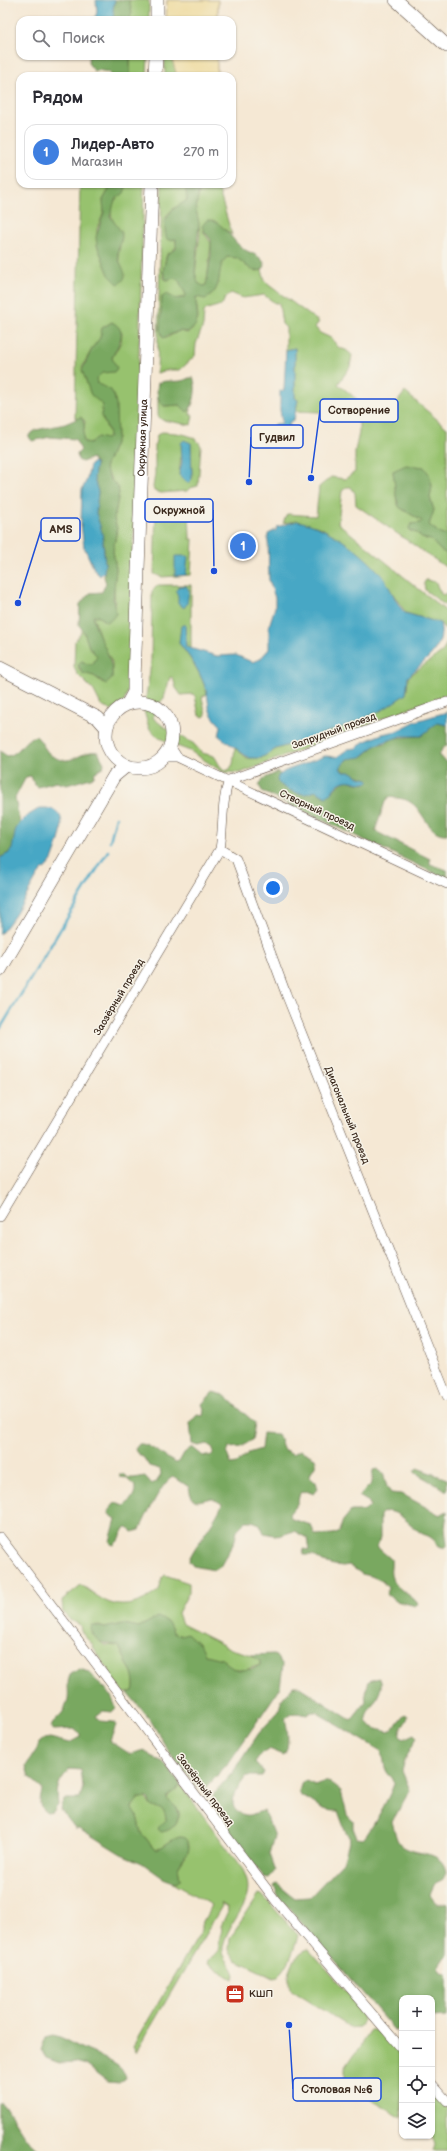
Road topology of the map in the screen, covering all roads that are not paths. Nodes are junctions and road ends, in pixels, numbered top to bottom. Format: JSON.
{"nodes":[{"id":1,"x":157,"y":0,"type":"edge"},
{"id":2,"x":396,"y":0,"type":"edge"},
{"id":3,"x":157,"y":16,"type":"edge"},
{"id":4,"x":447,"y":46,"type":"edge"},
{"id":5,"x":156,"y":60,"type":"edge"},
{"id":6,"x":155,"y":72,"type":"edge"},
{"id":7,"x":152,"y":188,"type":"edge"},
{"id":8,"x":0,"y":668,"type":"edge"},
{"id":9,"x":134,"y":699,"type":"junction"},
{"id":10,"x":447,"y":702,"type":"edge"},
{"id":11,"x":105,"y":720,"type":"junction"},
{"id":12,"x":170,"y":753,"type":"junction"},
{"id":13,"x":121,"y":763,"type":"junction"},
{"id":14,"x":229,"y":780,"type":"junction"},
{"id":15,"x":220,"y":849,"type":"junction"},
{"id":16,"x":447,"y":884,"type":"edge"},
{"id":17,"x":0,"y":970,"type":"edge"},
{"id":18,"x":0,"y":1216,"type":"edge"},
{"id":19,"x":447,"y":1396,"type":"edge"},
{"id":20,"x":0,"y":1537,"type":"edge"},
{"id":21,"x":399,"y":2045,"type":"edge"},
{"id":22,"x":435,"y":2087,"type":"edge"},
{"id":23,"x":447,"y":2101,"type":"edge"}],
"edges":[{"from":1,"to":3,"type":"main road"},
{"from":2,"to":4,"type":"main road"},
{"from":5,"to":6,"type":"main road"},
{"from":7,"to":9,"type":"main road","name":"Окружная улица"},
{"from":8,"to":11,"type":"main road"},
{"from":9,"to":11,"type":"main road"},
{"from":9,"to":12,"type":"main road"},
{"from":10,"to":14,"type":"street","name":"Запрудный проезд"},
{"from":11,"to":13,"type":"main road"},
{"from":12,"to":13,"type":"main road"},
{"from":12,"to":14,"type":"street","name":"Створный проезд"},
{"from":13,"to":17,"type":"main road"},
{"from":14,"to":15,"type":"street","name":"Заозёрный проезд"},
{"from":14,"to":16,"type":"street","name":"Створный проезд"},
{"from":15,"to":18,"type":"street","name":"Заозёрный проезд"},
{"from":15,"to":19,"type":"street","name":"Диагональный проезд"},
{"from":20,"to":21,"type":"street","name":"Заозёрный проезд"},
{"from":22,"to":23,"type":"street"}]}
